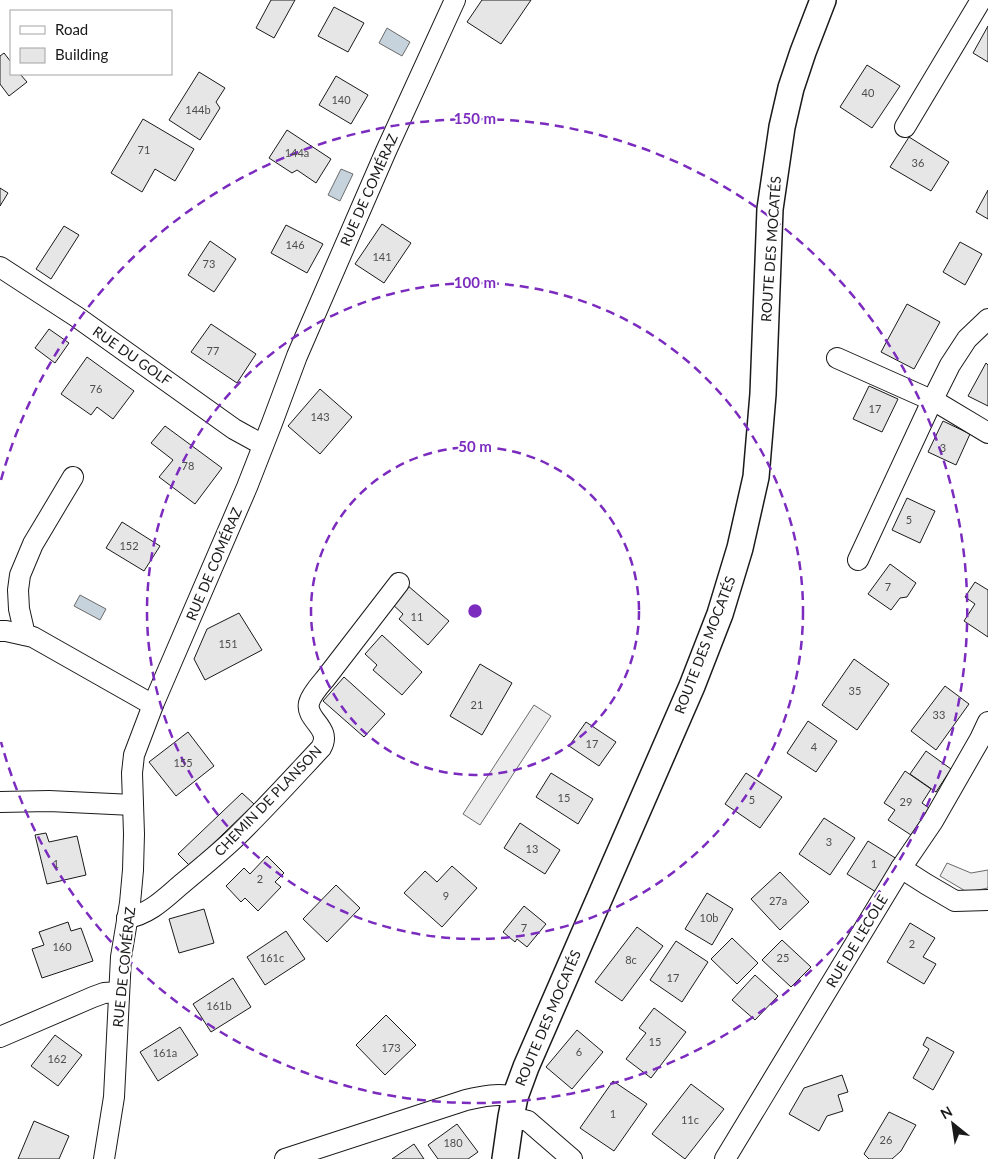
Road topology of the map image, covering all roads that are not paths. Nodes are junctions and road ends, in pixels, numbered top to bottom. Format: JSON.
{"nodes":[{"id":1,"x":455,"y":0,"type":"edge"},
{"id":2,"x":823,"y":0,"type":"edge"},
{"id":3,"x":981,"y":0,"type":"edge"},
{"id":4,"x":905,"y":127,"type":"dead end"},
{"id":5,"x":0,"y":267,"type":"edge"},
{"id":6,"x":988,"y":319,"type":"edge"},
{"id":7,"x":837,"y":358,"type":"dead end"},
{"id":8,"x":932,"y":401,"type":"junction"},
{"id":9,"x":988,"y":432,"type":"edge"},
{"id":10,"x":264,"y":445,"type":"junction"},
{"id":11,"x":73,"y":477,"type":"dead end"},
{"id":12,"x":858,"y":560,"type":"dead end"},
{"id":13,"x":399,"y":583,"type":"dead end"},
{"id":14,"x":0,"y":631,"type":"edge"},
{"id":15,"x":25,"y":635,"type":"junction"},
{"id":16,"x":153,"y":705,"type":"junction"},
{"id":17,"x":988,"y":722,"type":"edge"},
{"id":18,"x":0,"y":802,"type":"edge"},
{"id":19,"x":133,"y":805,"type":"junction"},
{"id":20,"x":901,"y":868,"type":"junction"},
{"id":21,"x":988,"y":900,"type":"edge"},
{"id":22,"x":127,"y":918,"type":"junction"},
{"id":23,"x":119,"y":992,"type":"junction"},
{"id":24,"x":0,"y":1037,"type":"edge"},
{"id":25,"x":513,"y":1107,"type":"junction"},
{"id":26,"x":104,"y":1159,"type":"edge"},
{"id":27,"x":285,"y":1159,"type":"edge"},
{"id":28,"x":505,"y":1159,"type":"edge"},
{"id":29,"x":572,"y":1159,"type":"edge"},
{"id":30,"x":724,"y":1159,"type":"edge"}],
"edges":[{"from":1,"to":10,"type":"street","name":"RUE DE COMÉRAZ"},
{"from":2,"to":25,"type":"street","name":"ROUTE DES MOCATÉS"},
{"from":3,"to":4,"type":"street"},
{"from":5,"to":10,"type":"street","name":"RUE DU GOLF"},
{"from":6,"to":8,"type":"street"},
{"from":7,"to":8,"type":"street"},
{"from":8,"to":9,"type":"street"},
{"from":8,"to":12,"type":"street"},
{"from":10,"to":16,"type":"street","name":"RUE DE COMÉRAZ"},
{"from":11,"to":15,"type":"street"},
{"from":13,"to":22,"type":"street","name":"CHEMIN DE PLANSON"},
{"from":14,"to":15,"type":"street"},
{"from":15,"to":16,"type":"street"},
{"from":16,"to":19,"type":"street","name":"RUE DE COMÉRAZ"},
{"from":17,"to":20,"type":"street","name":"RUE DE L'ECOLE"},
{"from":18,"to":19,"type":"street"},
{"from":19,"to":22,"type":"street","name":"RUE DE COMÉRAZ"},
{"from":20,"to":21,"type":"street"},
{"from":20,"to":30,"type":"street","name":"RUE DE L'ECOLE"},
{"from":22,"to":23,"type":"street","name":"RUE DE COMÉRAZ"},
{"from":23,"to":24,"type":"street"},
{"from":23,"to":26,"type":"street","name":"RUE DE COMÉRAZ"},
{"from":25,"to":27,"type":"street"},
{"from":25,"to":28,"type":"street","name":"ROUTE DES MOCATÉS"},
{"from":25,"to":29,"type":"street"}]}
